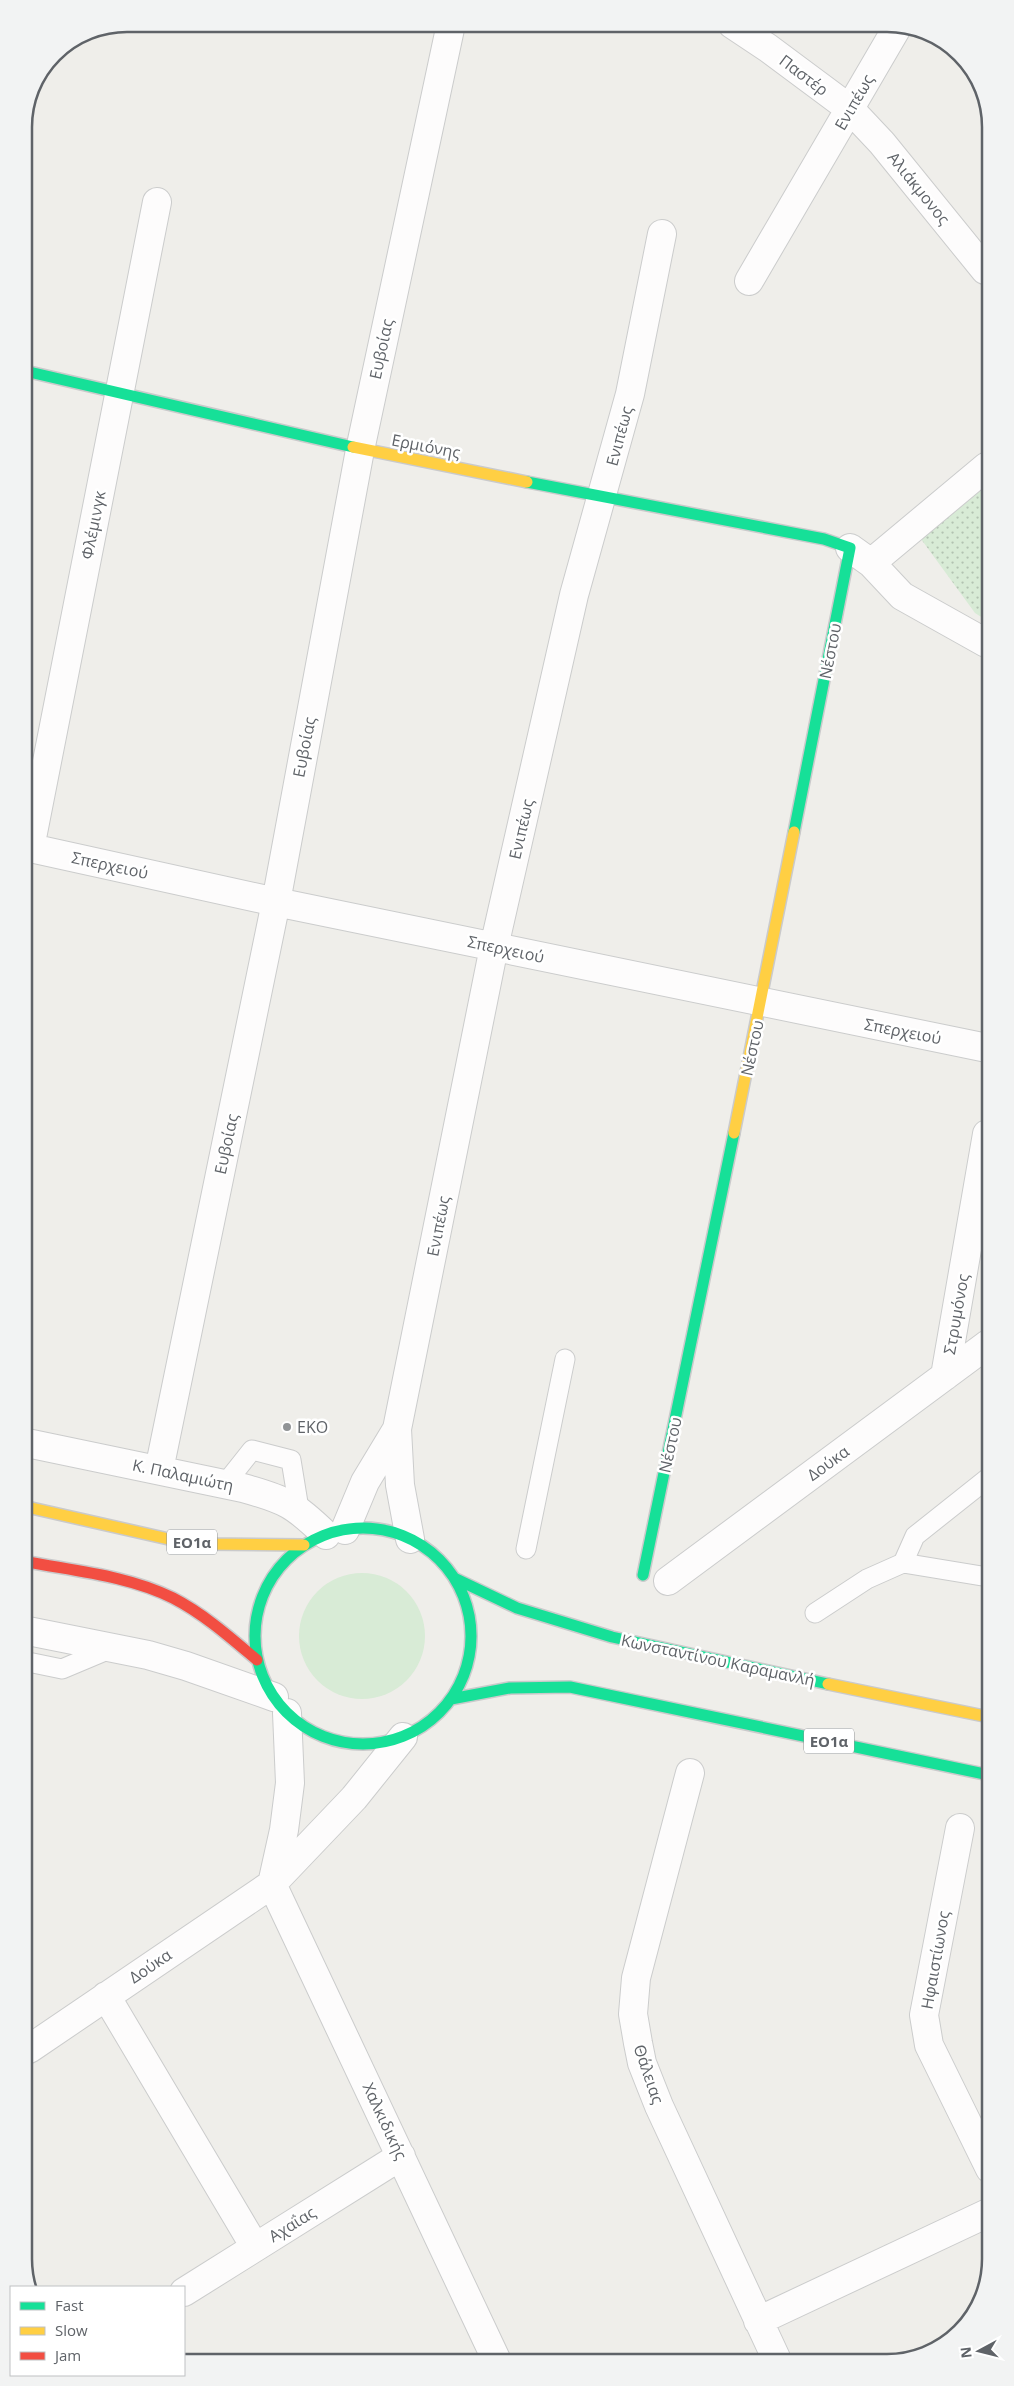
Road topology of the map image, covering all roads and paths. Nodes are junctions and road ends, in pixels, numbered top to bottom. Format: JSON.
{"nodes":[{"id":1,"x":449,"y":33,"type":"edge"},
{"id":2,"x":746,"y":33,"type":"edge"},
{"id":3,"x":894,"y":33,"type":"edge"},
{"id":4,"x":850,"y":110,"type":"junction"},
{"id":5,"x":157,"y":202,"type":"dead end"},
{"id":6,"x":662,"y":234,"type":"dead end"},
{"id":7,"x":982,"y":266,"type":"edge"},
{"id":8,"x":749,"y":281,"type":"dead end"},
{"id":9,"x":33,"y":373,"type":"edge"},
{"id":10,"x":118,"y":394,"type":"junction"},
{"id":11,"x":360,"y":450,"type":"junction"},
{"id":12,"x":982,"y":470,"type":"edge"},
{"id":13,"x":600,"y":498,"type":"junction"},
{"id":14,"x":861,"y":555,"type":"junction"},
{"id":15,"x":982,"y":641,"type":"edge"},
{"id":16,"x":33,"y":823,"type":"edge"},
{"id":17,"x":33,"y":848,"type":"edge"},
{"id":18,"x":276,"y":902,"type":"junction"},
{"id":19,"x":494,"y":947,"type":"junction"},
{"id":20,"x":762,"y":1002,"type":"junction"},
{"id":21,"x":982,"y":1047,"type":"edge"},
{"id":22,"x":982,"y":1164,"type":"edge"},
{"id":23,"x":982,"y":1349,"type":"edge"},
{"id":24,"x":565,"y":1359,"type":"dead end"},
{"id":25,"x":946,"y":1376,"type":"junction"},
{"id":26,"x":397,"y":1429,"type":"junction"},
{"id":27,"x":32,"y":1444,"type":"edge"},
{"id":28,"x":159,"y":1470,"type":"junction"},
{"id":29,"x":982,"y":1483,"type":"edge"},
{"id":30,"x":225,"y":1484,"type":"junction"},
{"id":31,"x":32,"y":1508,"type":"edge"},
{"id":32,"x":299,"y":1509,"type":"junction"},
{"id":33,"x":325,"y":1537,"type":"junction"},
{"id":34,"x":410,"y":1539,"type":"junction"},
{"id":35,"x":526,"y":1549,"type":"dead end"},
{"id":36,"x":32,"y":1563,"type":"edge"},
{"id":37,"x":903,"y":1563,"type":"junction"},
{"id":38,"x":982,"y":1576,"type":"edge"},
{"id":39,"x":454,"y":1578,"type":"junction"},
{"id":40,"x":655,"y":1578,"type":"joint"},
{"id":41,"x":815,"y":1613,"type":"dead end"},
{"id":42,"x":32,"y":1632,"type":"edge"},
{"id":43,"x":112,"y":1648,"type":"junction"},
{"id":44,"x":257,"y":1660,"type":"junction"},
{"id":45,"x":32,"y":1663,"type":"edge"},
{"id":46,"x":451,"y":1700,"type":"junction"},
{"id":47,"x":280,"y":1705,"type":"junction"},
{"id":48,"x":982,"y":1716,"type":"edge"},
{"id":49,"x":403,"y":1737,"type":"junction"},
{"id":50,"x":690,"y":1773,"type":"dead end"},
{"id":51,"x":982,"y":1774,"type":"edge"},
{"id":52,"x":960,"y":1828,"type":"dead end"},
{"id":53,"x":272,"y":1884,"type":"junction"},
{"id":54,"x":106,"y":1996,"type":"junction"},
{"id":55,"x":32,"y":2046,"type":"edge"},
{"id":56,"x":982,"y":2153,"type":"edge"},
{"id":57,"x":401,"y":2156,"type":"junction"},
{"id":58,"x":982,"y":2216,"type":"edge"},
{"id":59,"x":255,"y":2247,"type":"junction"},
{"id":60,"x":185,"y":2291,"type":"edge"},
{"id":61,"x":758,"y":2321,"type":"junction"},
{"id":62,"x":493,"y":2353,"type":"edge"},
{"id":63,"x":774,"y":2354,"type":"edge"}],
"edges":[{"from":1,"to":11,"type":"street","name":"Ευβοίας"},
{"from":2,"to":4,"type":"street","name":"Παστέρ"},
{"from":3,"to":4,"type":"street","name":"Ενιπέως"},
{"from":4,"to":7,"type":"street","name":"Αλιάκμονος"},
{"from":4,"to":8,"type":"street","name":"Ενιπέως"},
{"from":5,"to":10,"type":"street","name":"Φλέμινγκ"},
{"from":6,"to":13,"type":"street","name":"Ενιπέως"},
{"from":9,"to":10,"type":"main road","name":"Ερμιόνης"},
{"from":10,"to":11,"type":"main road","name":"Ερμιόνης"},
{"from":10,"to":16,"type":"street","name":"Φλέμινγκ"},
{"from":11,"to":13,"type":"main road","name":"Ερμιόνης"},
{"from":11,"to":18,"type":"street","name":"Ευβοίας"},
{"from":12,"to":14,"type":"street"},
{"from":13,"to":14,"type":"main road","name":"Ερμιόνης"},
{"from":13,"to":19,"type":"street","name":"Ενιπέως"},
{"from":14,"to":15,"type":"street"},
{"from":14,"to":20,"type":"main road","name":"Νέστου"},
{"from":17,"to":18,"type":"street","name":"Σπερχειού"},
{"from":18,"to":19,"type":"street","name":"Σπερχειού"},
{"from":18,"to":28,"type":"street","name":"Ευβοίας"},
{"from":19,"to":20,"type":"street","name":"Σπερχειού"},
{"from":19,"to":26,"type":"street","name":"Ενιπέως"},
{"from":20,"to":21,"type":"street","name":"Σπερχειού"},
{"from":20,"to":40,"type":"main road","name":"Νέστου"},
{"from":22,"to":25,"type":"street","name":"Στρυμόνος"},
{"from":23,"to":25,"type":"street","name":"Δούκα"},
{"from":24,"to":35,"type":"lane"},
{"from":25,"to":40,"type":"street","name":"Δούκα"},
{"from":26,"to":33,"type":"street","name":"Ενιπέως"},
{"from":26,"to":34,"type":"street","name":"Ενιπέως"},
{"from":27,"to":28,"type":"street","name":"Κ. Παλαμιώτη"},
{"from":28,"to":30,"type":"street","name":"Κ. Παλαμιώτη"},
{"from":29,"to":37,"type":"lane"},
{"from":30,"to":32,"type":"street","name":"Κ. Παλαμιώτη"},
{"from":30,"to":32,"type":"lane"},
{"from":31,"to":33,"type":"main road","name":"Κωνσταντίνου Καραμανλή","number":"ΕΟ1α"},
{"from":32,"to":33,"type":"street","name":"Κ. Παλαμιώτη"},
{"from":33,"to":34,"type":"main road","name":"Κωνσταντίνου Καραμανλή","number":"ΕΟ1α"},
{"from":33,"to":44,"type":"main road","name":"Κωνσταντίνου Καραμανλή","number":"ΕΟ1α"},
{"from":34,"to":39,"type":"main road","name":"Κωνσταντίνου Καραμανλή","number":"ΕΟ1α"},
{"from":36,"to":44,"type":"main road"},
{"from":37,"to":38,"type":"lane"},
{"from":37,"to":41,"type":"lane"},
{"from":39,"to":46,"type":"main road","name":"Κωνσταντίνου Καραμανλή","number":"ΕΟ1α"},
{"from":39,"to":48,"type":"main road","name":"Κωνσταντίνου Καραμανλή","number":"ΕΟ1α"},
{"from":42,"to":43,"type":"street","name":"Κωνσταντίνου Καραμανλή"},
{"from":43,"to":45,"type":"lane"},
{"from":43,"to":47,"type":"street","name":"Κωνσταντίνου Καραμανλή"},
{"from":44,"to":47,"type":"main road","name":"Κωνσταντίνου Καραμανλή","number":"ΕΟ1α"},
{"from":46,"to":49,"type":"main road","name":"Κωνσταντίνου Καραμανλή","number":"ΕΟ1α"},
{"from":46,"to":51,"type":"main road","number":"ΕΟ1α"},
{"from":47,"to":49,"type":"main road","name":"Κωνσταντίνου Καραμανλή","number":"ΕΟ1α"},
{"from":47,"to":53,"type":"street"},
{"from":49,"to":53,"type":"street","name":"Δούκα"},
{"from":50,"to":61,"type":"street","name":"Θάλειας"},
{"from":52,"to":56,"type":"street","name":"Ηφαιστίωνος"},
{"from":53,"to":54,"type":"street","name":"Δούκα"},
{"from":53,"to":57,"type":"street","name":"Χαλκιδικής"},
{"from":54,"to":55,"type":"street","name":"Δούκα"},
{"from":54,"to":59,"type":"street"},
{"from":57,"to":59,"type":"street","name":"Αχαΐας"},
{"from":57,"to":62,"type":"street","name":"Χαλκιδικής"},
{"from":58,"to":61,"type":"street"},
{"from":59,"to":60,"type":"street","name":"Αχαΐας"},
{"from":61,"to":63,"type":"street","name":"Θάλειας"}]}
